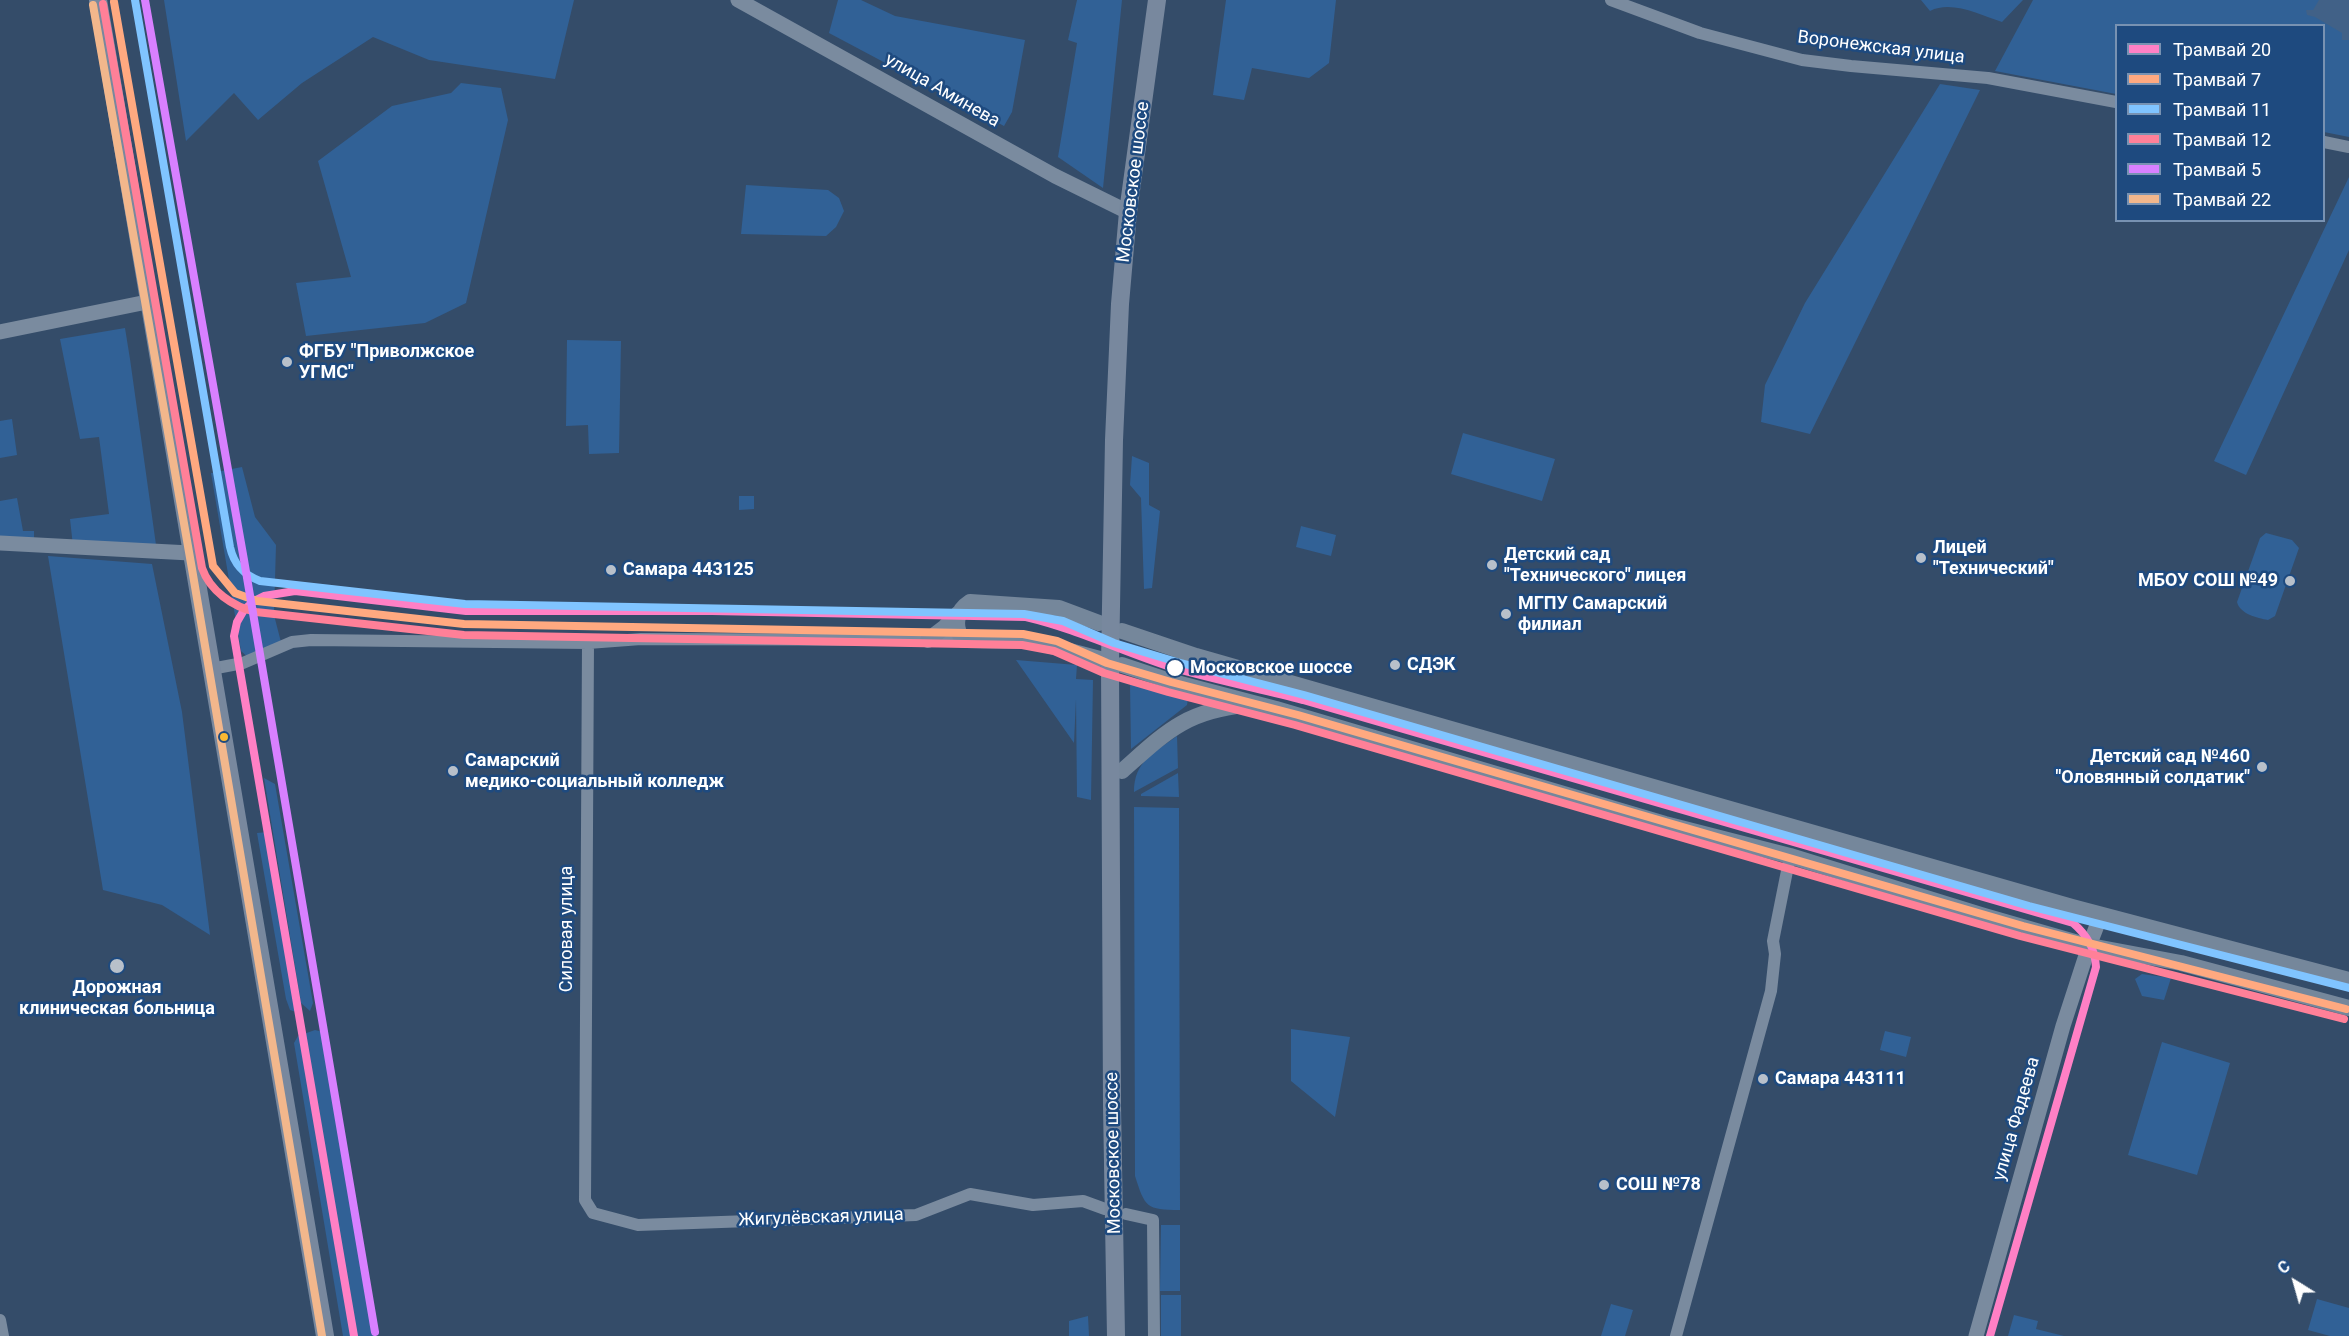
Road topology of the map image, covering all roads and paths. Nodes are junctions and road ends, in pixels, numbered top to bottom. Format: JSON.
{"nodes":[{"id":1,"x":98,"y":0,"type":"edge"},
{"id":2,"x":738,"y":0,"type":"edge"},
{"id":3,"x":1146,"y":0,"type":"edge"},
{"id":4,"x":1157,"y":0,"type":"edge"},
{"id":5,"x":1166,"y":0,"type":"edge"},
{"id":6,"x":1611,"y":0,"type":"edge"},
{"id":7,"x":2115,"y":102,"type":"edge"},
{"id":8,"x":2325,"y":142,"type":"edge"},
{"id":9,"x":2349,"y":147,"type":"edge"},
{"id":10,"x":1123,"y":210,"type":"junction"},
{"id":11,"x":147,"y":302,"type":"junction"},
{"id":12,"x":0,"y":332,"type":"edge"},
{"id":13,"x":0,"y":543,"type":"edge"},
{"id":14,"x":190,"y":554,"type":"junction"},
{"id":15,"x":959,"y":613,"type":"junction"},
{"id":16,"x":1111,"y":627,"type":"junction"},
{"id":17,"x":929,"y":640,"type":"junction"},
{"id":18,"x":963,"y":640,"type":"junction"},
{"id":19,"x":588,"y":643,"type":"junction"},
{"id":20,"x":1111,"y":662,"type":"junction"},
{"id":21,"x":211,"y":669,"type":"junction"},
{"id":22,"x":1256,"y":704,"type":"junction"},
{"id":23,"x":1117,"y":776,"type":"junction"},
{"id":24,"x":1790,"y":856,"type":"junction"},
{"id":25,"x":2101,"y":915,"type":"junction"},
{"id":26,"x":2088,"y":946,"type":"junction"},
{"id":27,"x":2349,"y":980,"type":"edge"},
{"id":28,"x":2349,"y":1008,"type":"edge"},
{"id":29,"x":1115,"y":1212,"type":"junction"},
{"id":30,"x":593,"y":1213,"type":"joint"},
{"id":31,"x":0,"y":1320,"type":"edge"},
{"id":32,"x":3,"y":1336,"type":"edge"},
{"id":33,"x":325,"y":1336,"type":"edge"},
{"id":34,"x":1106,"y":1336,"type":"edge"},
{"id":35,"x":1116,"y":1336,"type":"edge"},
{"id":36,"x":1125,"y":1336,"type":"edge"},
{"id":37,"x":1154,"y":1336,"type":"edge"},
{"id":38,"x":1676,"y":1336,"type":"edge"},
{"id":39,"x":1976,"y":1336,"type":"edge"}],
"edges":[{"from":1,"to":11,"type":"main road"},
{"from":2,"to":10,"type":"street","name":"улица Аминева"},
{"from":3,"to":10,"type":"main road","name":"Московское шоссе"},
{"from":4,"to":10,"type":"main road","name":"Московское шоссе"},
{"from":5,"to":16,"type":"main road","name":"Московское шоссе"},
{"from":6,"to":7,"type":"street","name":"Воронежская улица"},
{"from":8,"to":9,"type":"street"},
{"from":10,"to":16,"type":"main road","name":"Московское шоссе"},
{"from":11,"to":12,"type":"street"},
{"from":11,"to":14,"type":"main road"},
{"from":13,"to":14,"type":"street"},
{"from":14,"to":21,"type":"main road"},
{"from":15,"to":16,"type":"main road"},
{"from":15,"to":17,"type":"main road"},
{"from":15,"to":18,"type":"main road"},
{"from":16,"to":20,"type":"main road","name":"Московское шоссе"},
{"from":16,"to":25,"type":"main road"},
{"from":17,"to":18,"type":"street"},
{"from":17,"to":19,"type":"street"},
{"from":18,"to":20,"type":"main road"},
{"from":19,"to":21,"type":"street"},
{"from":19,"to":30,"type":"street","name":"Силовая улица"},
{"from":20,"to":22,"type":"main road"},
{"from":20,"to":23,"type":"main road","name":"Московское шоссе"},
{"from":20,"to":29,"type":"main road","name":"Московское шоссе"},
{"from":21,"to":33,"type":"main road"},
{"from":22,"to":23,"type":"main road"},
{"from":22,"to":24,"type":"main road"},
{"from":23,"to":29,"type":"main road","name":"Московское шоссе"},
{"from":24,"to":26,"type":"main road"},
{"from":24,"to":38,"type":"street"},
{"from":25,"to":26,"type":"street","name":"улица Фадеева"},
{"from":25,"to":27,"type":"main road"},
{"from":26,"to":28,"type":"main road"},
{"from":26,"to":39,"type":"street","name":"улица Фадеева"},
{"from":29,"to":30,"type":"street","name":"Жигулёвская улица"},
{"from":29,"to":34,"type":"main road","name":"Московское шоссе"},
{"from":29,"to":35,"type":"main road","name":"Московское шоссе"},
{"from":29,"to":36,"type":"main road","name":"Московское шоссе"},
{"from":29,"to":37,"type":"street","name":"Жигулёвская улица"},
{"from":31,"to":32,"type":"street"}]}
